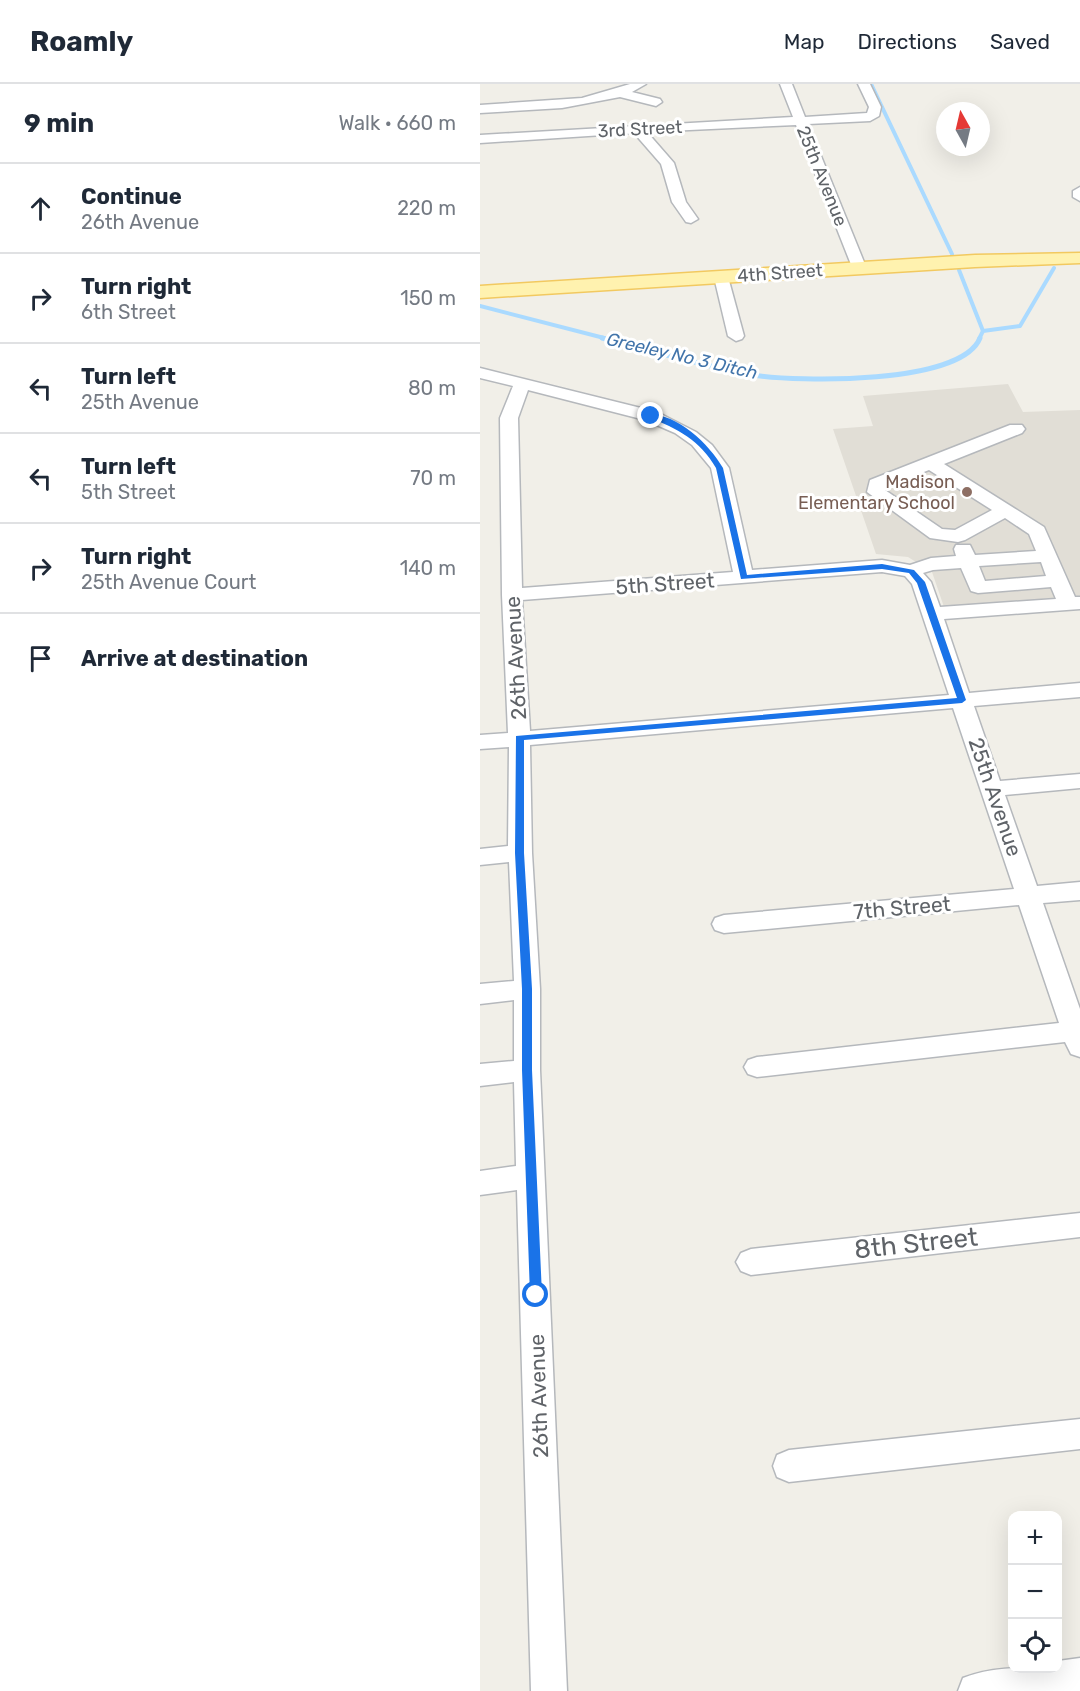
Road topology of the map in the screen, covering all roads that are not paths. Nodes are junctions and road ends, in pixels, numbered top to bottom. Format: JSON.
{"nodes":[{"id":1,"x":640,"y":84,"type":"edge"},
{"id":2,"x":786,"y":84,"type":"edge"},
{"id":3,"x":864,"y":84,"type":"edge"},
{"id":4,"x":620,"y":93,"type":"junction"},
{"id":5,"x":656,"y":102,"type":"dead end"},
{"id":6,"x":480,"y":110,"type":"edge"},
{"id":7,"x":800,"y":120,"type":"junction"},
{"id":8,"x":638,"y":129,"type":"junction"},
{"id":9,"x":480,"y":140,"type":"edge"},
{"id":10,"x":1080,"y":191,"type":"edge"},
{"id":11,"x":1080,"y":198,"type":"edge"},
{"id":12,"x":691,"y":219,"type":"dead end"},
{"id":13,"x":1080,"y":258,"type":"edge"},
{"id":14,"x":859,"y":267,"type":"junction"},
{"id":15,"x":721,"y":277,"type":"junction"},
{"id":16,"x":480,"y":292,"type":"edge"},
{"id":17,"x":736,"y":336,"type":"dead end"},
{"id":18,"x":480,"y":373,"type":"edge"},
{"id":19,"x":523,"y":383,"type":"junction"},
{"id":20,"x":1016,"y":429,"type":"dead end"},
{"id":21,"x":932,"y":464,"type":"junction"},
{"id":22,"x":1005,"y":511,"type":"junction"},
{"id":23,"x":958,"y":536,"type":"junction"},
{"id":24,"x":1047,"y":556,"type":"junction"},
{"id":25,"x":968,"y":561,"type":"junction"},
{"id":26,"x":911,"y":572,"type":"junction"},
{"id":27,"x":744,"y":577,"type":"junction"},
{"id":28,"x":1058,"y":581,"type":"junction"},
{"id":29,"x":512,"y":595,"type":"junction"},
{"id":30,"x":1074,"y":604,"type":"edge"},
{"id":31,"x":932,"y":614,"type":"junction"},
{"id":32,"x":1080,"y":690,"type":"edge"},
{"id":33,"x":962,"y":700,"type":"junction"},
{"id":34,"x":519,"y":738,"type":"junction"},
{"id":35,"x":480,"y":742,"type":"edge"},
{"id":36,"x":1080,"y":782,"type":"edge"},
{"id":37,"x":992,"y":789,"type":"junction"},
{"id":38,"x":520,"y":853,"type":"junction"},
{"id":39,"x":480,"y":857,"type":"edge"},
{"id":40,"x":1080,"y":891,"type":"edge"},
{"id":41,"x":1028,"y":896,"type":"junction"},
{"id":42,"x":724,"y":924,"type":"dead end"},
{"id":43,"x":527,"y":989,"type":"junction"},
{"id":44,"x":480,"y":994,"type":"edge"},
{"id":45,"x":1076,"y":1026,"type":"edge"},
{"id":46,"x":757,"y":1066,"type":"dead end"},
{"id":47,"x":527,"y":1070,"type":"junction"},
{"id":48,"x":480,"y":1075,"type":"edge"},
{"id":49,"x":532,"y":1176,"type":"junction"},
{"id":50,"x":480,"y":1183,"type":"edge"},
{"id":51,"x":1080,"y":1225,"type":"edge"},
{"id":52,"x":751,"y":1262,"type":"dead end"},
{"id":53,"x":1080,"y":1434,"type":"edge"},
{"id":54,"x":789,"y":1466,"type":"dead end"},
{"id":55,"x":1080,"y":1676,"type":"edge"},
{"id":56,"x":549,"y":1691,"type":"edge"},
{"id":57,"x":976,"y":1691,"type":"edge"}],
"edges":[{"from":1,"to":4,"type":"street"},
{"from":2,"to":7,"type":"street","name":"25th Avenue"},
{"from":3,"to":7,"type":"street","name":"3rd Street"},
{"from":4,"to":5,"type":"street"},
{"from":4,"to":6,"type":"street"},
{"from":7,"to":8,"type":"street","name":"3rd Street"},
{"from":7,"to":14,"type":"street","name":"25th Avenue"},
{"from":8,"to":9,"type":"street","name":"3rd Street"},
{"from":8,"to":12,"type":"street"},
{"from":10,"to":11,"type":"street"},
{"from":13,"to":14,"type":"main road","name":"4th Street"},
{"from":14,"to":15,"type":"main road","name":"4th Street"},
{"from":15,"to":16,"type":"main road","name":"4th Street"},
{"from":15,"to":17,"type":"street"},
{"from":18,"to":19,"type":"street"},
{"from":19,"to":27,"type":"street"},
{"from":19,"to":29,"type":"street","name":"26th Avenue"},
{"from":20,"to":21,"type":"street"},
{"from":21,"to":22,"type":"street"},
{"from":21,"to":23,"type":"street"},
{"from":22,"to":23,"type":"street"},
{"from":22,"to":24,"type":"street"},
{"from":23,"to":25,"type":"street"},
{"from":24,"to":25,"type":"street"},
{"from":24,"to":28,"type":"street"},
{"from":25,"to":26,"type":"street"},
{"from":25,"to":28,"type":"street"},
{"from":26,"to":27,"type":"street","name":"5th Street"},
{"from":26,"to":31,"type":"street","name":"25th Avenue"},
{"from":27,"to":29,"type":"street","name":"5th Street"},
{"from":28,"to":30,"type":"street"},
{"from":29,"to":34,"type":"street","name":"26th Avenue"},
{"from":30,"to":31,"type":"street"},
{"from":31,"to":33,"type":"street","name":"25th Avenue"},
{"from":32,"to":33,"type":"street"},
{"from":33,"to":34,"type":"street"},
{"from":33,"to":37,"type":"street","name":"25th Avenue"},
{"from":34,"to":35,"type":"street"},
{"from":34,"to":38,"type":"street","name":"26th Avenue"},
{"from":36,"to":37,"type":"street"},
{"from":37,"to":41,"type":"street","name":"25th Avenue"},
{"from":38,"to":39,"type":"street"},
{"from":38,"to":43,"type":"street","name":"26th Avenue"},
{"from":40,"to":41,"type":"street","name":"7th Street"},
{"from":41,"to":42,"type":"street","name":"7th Street"},
{"from":41,"to":45,"type":"street","name":"25th Avenue"},
{"from":43,"to":44,"type":"street"},
{"from":43,"to":47,"type":"street","name":"26th Avenue"},
{"from":45,"to":46,"type":"street"},
{"from":47,"to":48,"type":"street"},
{"from":47,"to":49,"type":"street","name":"26th Avenue"},
{"from":49,"to":50,"type":"street"},
{"from":49,"to":56,"type":"street","name":"26th Avenue"},
{"from":51,"to":52,"type":"street","name":"8th Street"},
{"from":53,"to":54,"type":"street"},
{"from":55,"to":57,"type":"street"}]}
